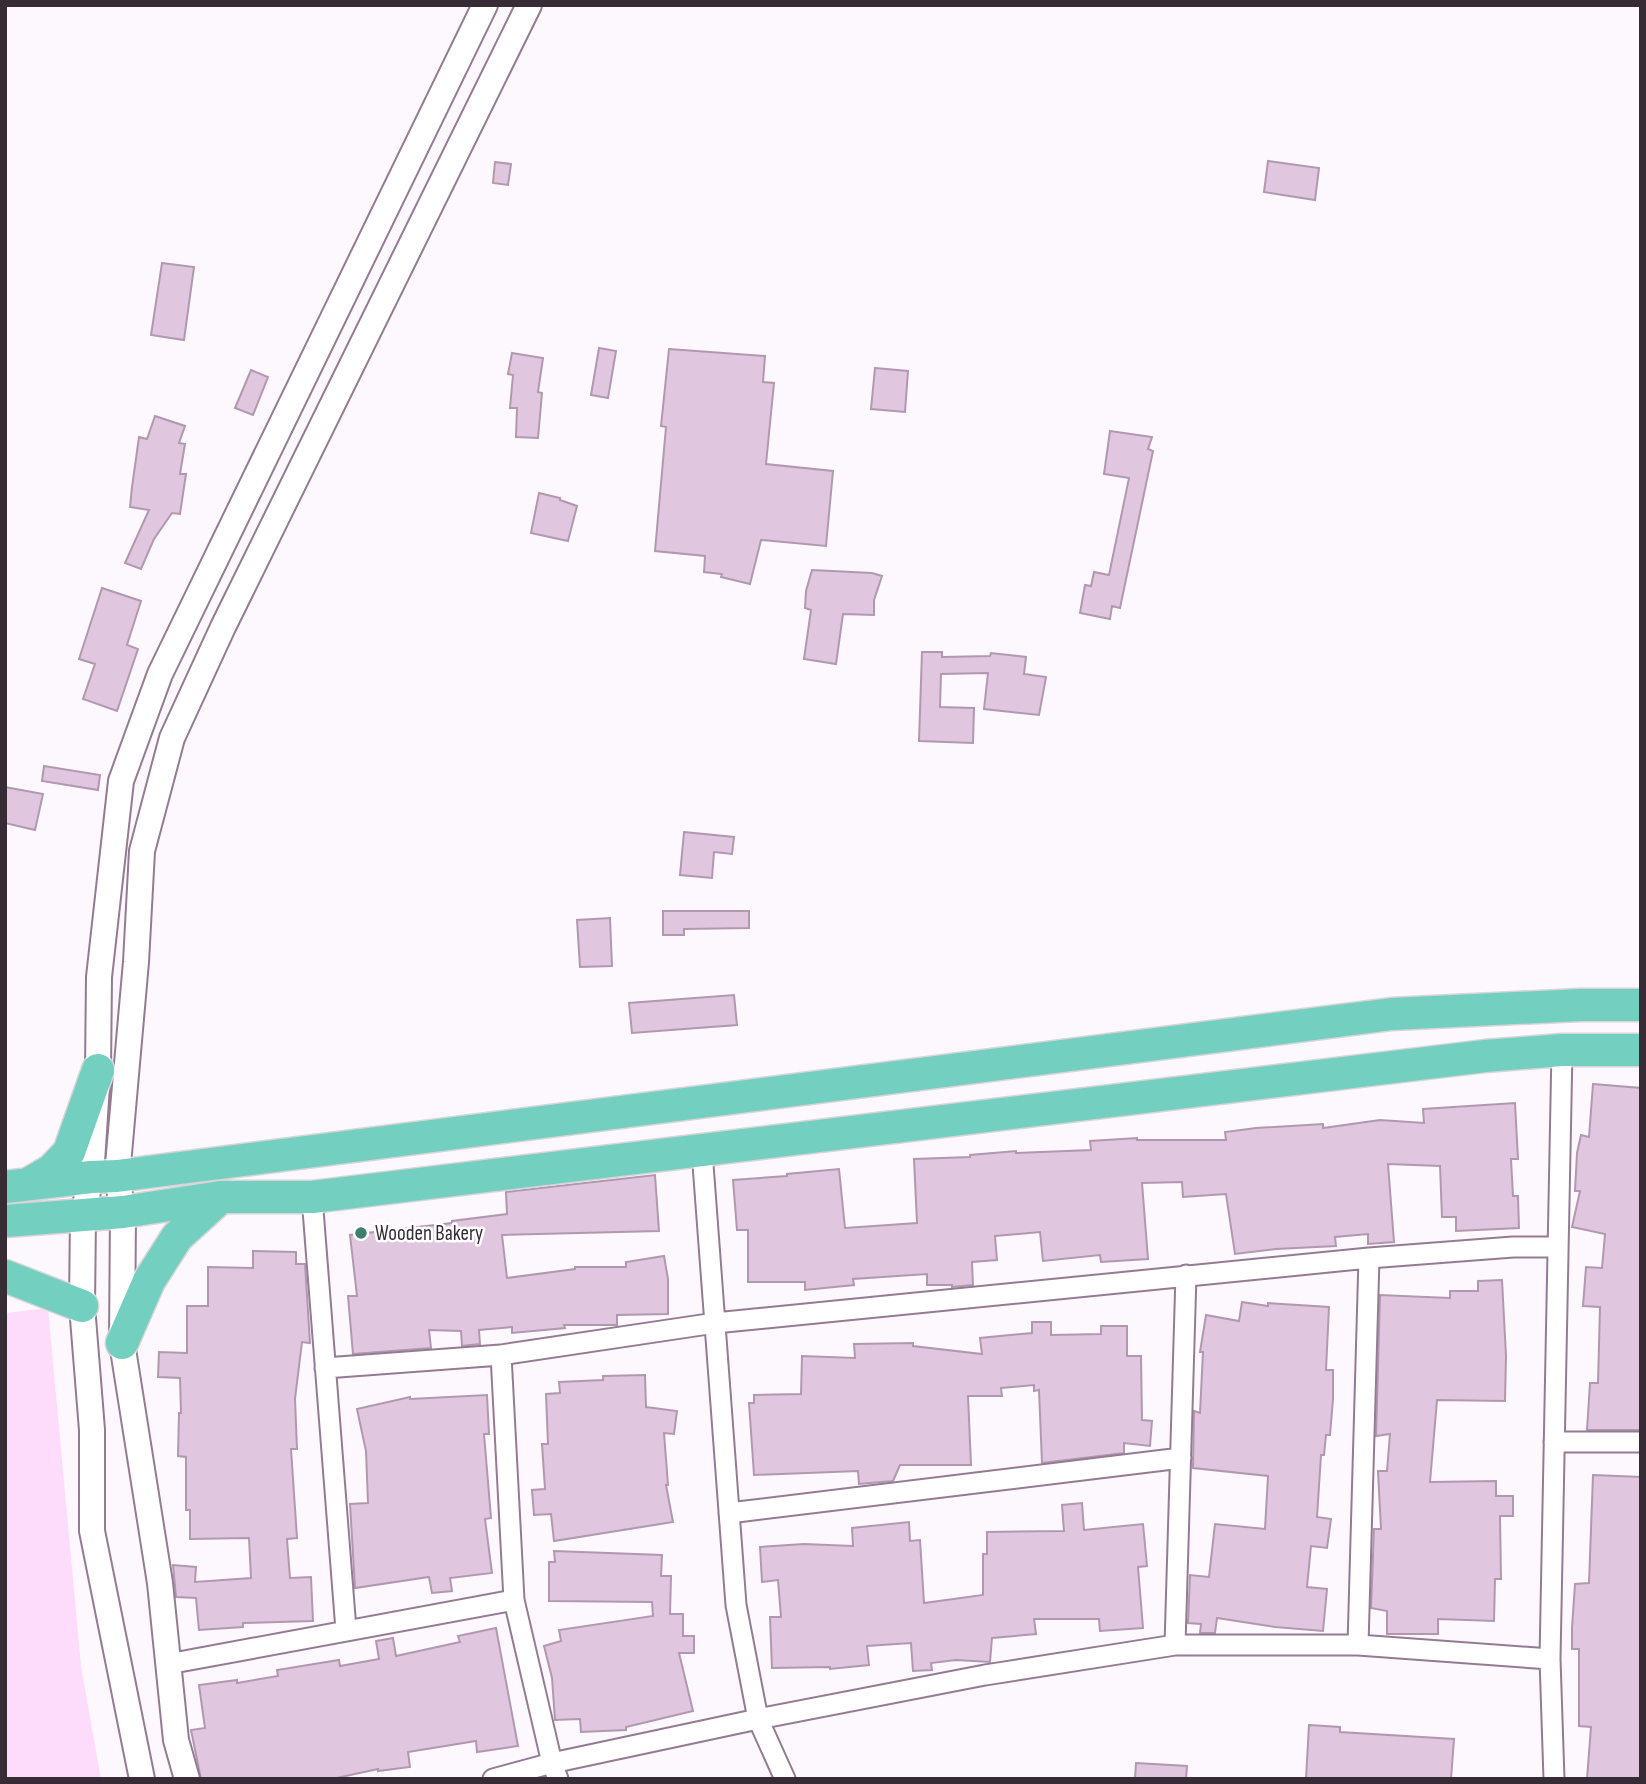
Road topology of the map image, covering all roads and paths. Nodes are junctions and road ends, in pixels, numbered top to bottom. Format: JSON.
{"nodes":[{"id":1,"x":485,"y":5,"type":"edge"},
{"id":2,"x":529,"y":5,"type":"edge"},
{"id":3,"x":1641,"y":1005,"type":"edge"},
{"id":4,"x":1562,"y":1050,"type":"junction"},
{"id":5,"x":1641,"y":1050,"type":"edge"},
{"id":6,"x":98,"y":1070,"type":"junction"},
{"id":7,"x":702,"y":1150,"type":"junction"},
{"id":8,"x":104,"y":1177,"type":"junction"},
{"id":9,"x":16,"y":1186,"type":"edge"},
{"id":10,"x":221,"y":1197,"type":"junction"},
{"id":11,"x":312,"y":1198,"type":"junction"},
{"id":12,"x":123,"y":1212,"type":"junction"},
{"id":13,"x":83,"y":1215,"type":"junction"},
{"id":14,"x":5,"y":1221,"type":"edge"},
{"id":15,"x":1558,"y":1247,"type":"junction"},
{"id":16,"x":1369,"y":1258,"type":"junction"},
{"id":17,"x":1186,"y":1275,"type":"junction"},
{"id":18,"x":5,"y":1276,"type":"edge"},
{"id":19,"x":82,"y":1306,"type":"junction"},
{"id":20,"x":715,"y":1324,"type":"junction"},
{"id":21,"x":122,"y":1343,"type":"junction"},
{"id":22,"x":501,"y":1355,"type":"junction"},
{"id":23,"x":325,"y":1368,"type":"junction"},
{"id":24,"x":1554,"y":1442,"type":"junction"},
{"id":25,"x":1641,"y":1442,"type":"edge"},
{"id":26,"x":1181,"y":1458,"type":"junction"},
{"id":27,"x":729,"y":1513,"type":"junction"},
{"id":28,"x":514,"y":1600,"type":"junction"},
{"id":29,"x":346,"y":1630,"type":"junction"},
{"id":30,"x":1175,"y":1645,"type":"junction"},
{"id":31,"x":1357,"y":1645,"type":"junction"},
{"id":32,"x":1549,"y":1659,"type":"junction"},
{"id":33,"x":168,"y":1664,"type":"junction"},
{"id":34,"x":758,"y":1719,"type":"junction"},
{"id":35,"x":555,"y":1771,"type":"edge"},
{"id":36,"x":142,"y":1779,"type":"edge"},
{"id":37,"x":187,"y":1779,"type":"edge"},
{"id":38,"x":493,"y":1779,"type":"edge"},
{"id":39,"x":785,"y":1779,"type":"edge"},
{"id":40,"x":1554,"y":1779,"type":"edge"}],
"edges":[{"from":1,"to":6,"type":"street"},
{"from":2,"to":8,"type":"street"},
{"from":3,"to":8,"type":"main road"},
{"from":4,"to":5,"type":"main road"},
{"from":4,"to":7,"type":"main road"},
{"from":4,"to":15,"type":"street"},
{"from":6,"to":8,"type":"street"},
{"from":6,"to":9,"type":"main road"},
{"from":7,"to":11,"type":"main road"},
{"from":7,"to":20,"type":"street"},
{"from":8,"to":9,"type":"main road"},
{"from":8,"to":12,"type":"street"},
{"from":8,"to":13,"type":"street"},
{"from":10,"to":11,"type":"main road"},
{"from":10,"to":12,"type":"main road"},
{"from":10,"to":21,"type":"main road"},
{"from":11,"to":23,"type":"street"},
{"from":12,"to":13,"type":"main road"},
{"from":12,"to":21,"type":"street"},
{"from":13,"to":14,"type":"main road"},
{"from":13,"to":19,"type":"street"},
{"from":15,"to":16,"type":"street"},
{"from":15,"to":24,"type":"street"},
{"from":16,"to":17,"type":"street"},
{"from":16,"to":31,"type":"street"},
{"from":17,"to":20,"type":"street"},
{"from":17,"to":26,"type":"street"},
{"from":18,"to":19,"type":"main road"},
{"from":19,"to":36,"type":"street"},
{"from":20,"to":22,"type":"street"},
{"from":20,"to":27,"type":"street"},
{"from":21,"to":33,"type":"street"},
{"from":22,"to":23,"type":"street"},
{"from":22,"to":28,"type":"street"},
{"from":23,"to":29,"type":"street"},
{"from":24,"to":25,"type":"street"},
{"from":24,"to":32,"type":"street"},
{"from":26,"to":27,"type":"street"},
{"from":26,"to":30,"type":"street"},
{"from":27,"to":34,"type":"street"},
{"from":28,"to":29,"type":"street"},
{"from":28,"to":35,"type":"street"},
{"from":29,"to":33,"type":"street"},
{"from":30,"to":31,"type":"street"},
{"from":30,"to":34,"type":"street"},
{"from":31,"to":32,"type":"street"},
{"from":32,"to":40,"type":"street"},
{"from":33,"to":37,"type":"street"},
{"from":34,"to":35,"type":"street"},
{"from":34,"to":39,"type":"street"},
{"from":35,"to":38,"type":"street"}]}
